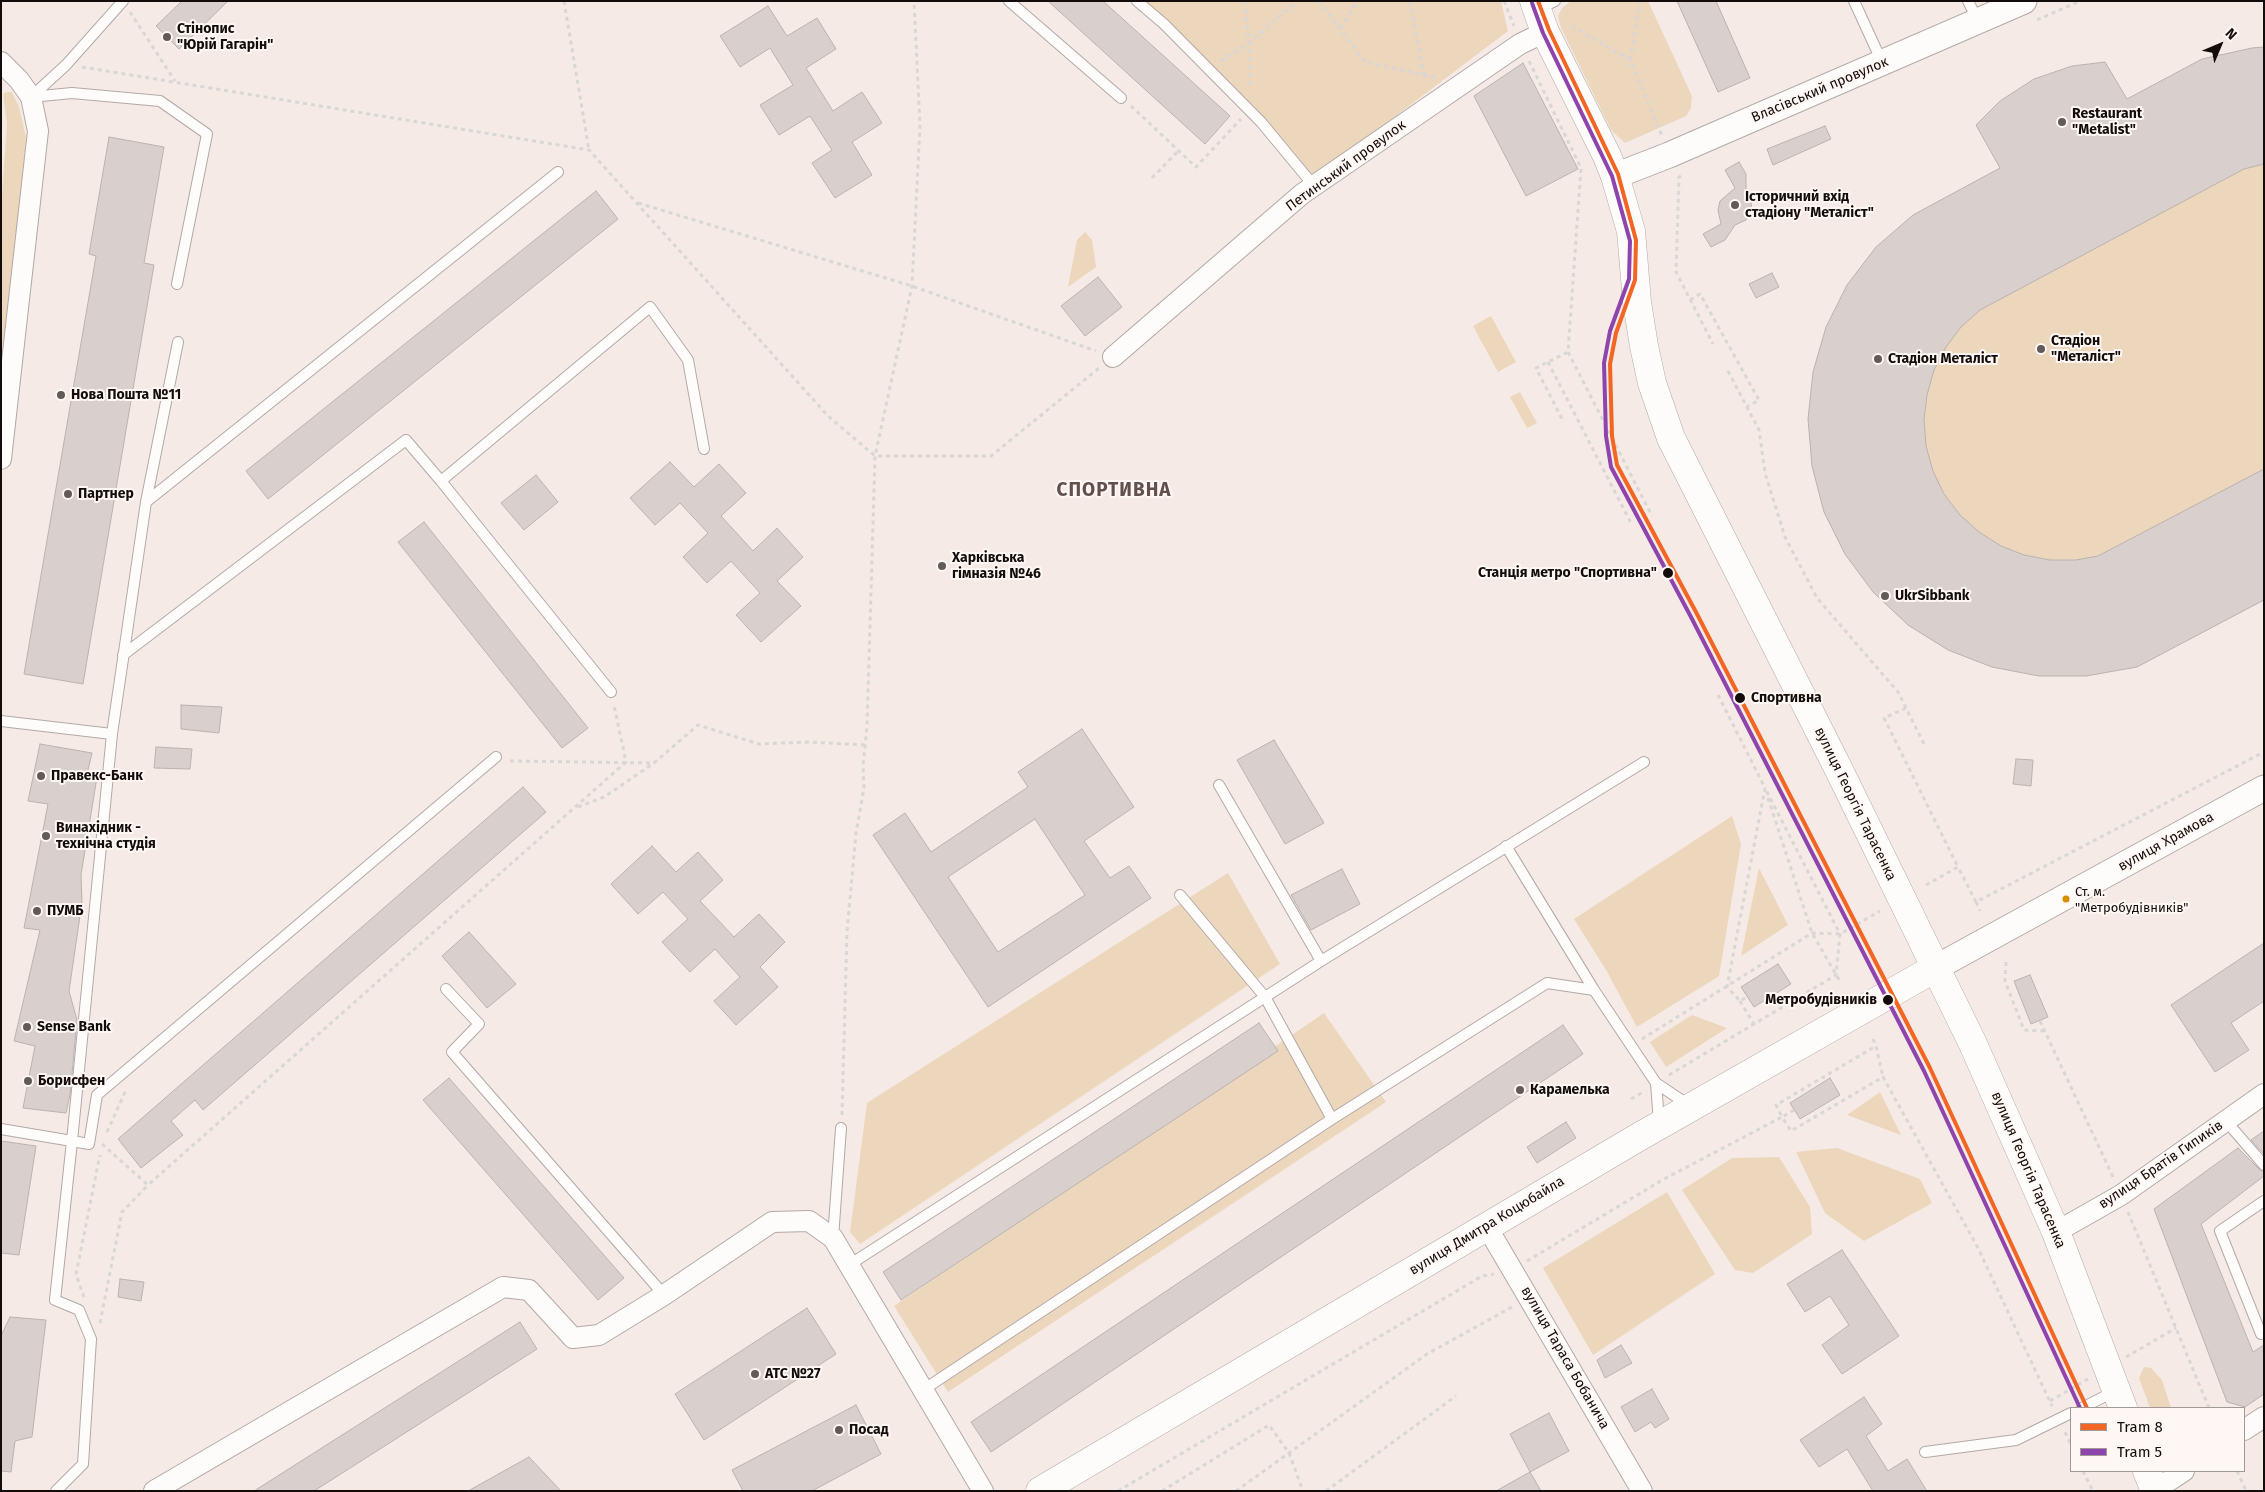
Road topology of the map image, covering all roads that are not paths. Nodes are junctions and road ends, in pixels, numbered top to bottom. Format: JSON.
{"nodes":[{"id":1,"x":1009,"y":1,"type":"edge"},
{"id":2,"x":1137,"y":1,"type":"edge"},
{"id":3,"x":1854,"y":1,"type":"edge"},
{"id":4,"x":126,"y":5,"type":"edge"},
{"id":5,"x":1543,"y":11,"type":"edge"},
{"id":6,"x":1973,"y":12,"type":"edge"},
{"id":7,"x":2027,"y":12,"type":"edge"},
{"id":8,"x":1,"y":62,"type":"edge"},
{"id":9,"x":1882,"y":62,"type":"junction"},
{"id":10,"x":31,"y":98,"type":"junction"},
{"id":11,"x":1121,"y":98,"type":"road end"},
{"id":12,"x":558,"y":172,"type":"dead end"},
{"id":13,"x":1615,"y":176,"type":"junction"},
{"id":14,"x":1314,"y":186,"type":"junction"},
{"id":15,"x":177,"y":284,"type":"dead end"},
{"id":16,"x":178,"y":342,"type":"dead end"},
{"id":17,"x":1113,"y":357,"type":"road end"},
{"id":18,"x":704,"y":450,"type":"dead end"},
{"id":19,"x":1,"y":459,"type":"edge"},
{"id":20,"x":442,"y":481,"type":"junction"},
{"id":21,"x":146,"y":502,"type":"junction"},
{"id":22,"x":123,"y":654,"type":"junction"},
{"id":23,"x":611,"y":692,"type":"road end"},
{"id":24,"x":1,"y":722,"type":"edge"},
{"id":25,"x":112,"y":734,"type":"junction"},
{"id":26,"x":496,"y":757,"type":"dead end"},
{"id":27,"x":1644,"y":762,"type":"dead end"},
{"id":28,"x":1219,"y":785,"type":"dead end"},
{"id":29,"x":2264,"y":788,"type":"edge"},
{"id":30,"x":1506,"y":846,"type":"junction"},
{"id":31,"x":1180,"y":895,"type":"dead end"},
{"id":32,"x":1322,"y":961,"type":"junction"},
{"id":33,"x":1936,"y":967,"type":"junction"},
{"id":34,"x":446,"y":988,"type":"dead end"},
{"id":35,"x":1594,"y":990,"type":"junction"},
{"id":36,"x":1266,"y":997,"type":"junction"},
{"id":37,"x":1656,"y":1083,"type":"junction"},
{"id":38,"x":2264,"y":1094,"type":"edge"},
{"id":39,"x":1692,"y":1107,"type":"junction"},
{"id":40,"x":1332,"y":1119,"type":"junction"},
{"id":41,"x":2226,"y":1121,"type":"junction"},
{"id":42,"x":1659,"y":1125,"type":"junction"},
{"id":43,"x":841,"y":1128,"type":"road end"},
{"id":44,"x":1,"y":1130,"type":"edge"},
{"id":45,"x":72,"y":1141,"type":"junction"},
{"id":46,"x":2264,"y":1165,"type":"edge"},
{"id":47,"x":2264,"y":1200,"type":"edge"},
{"id":48,"x":1487,"y":1226,"type":"junction"},
{"id":49,"x":2056,"y":1232,"type":"junction"},
{"id":50,"x":833,"y":1238,"type":"junction"},
{"id":51,"x":849,"y":1265,"type":"junction"},
{"id":52,"x":664,"y":1295,"type":"junction"},
{"id":53,"x":2264,"y":1332,"type":"edge"},
{"id":54,"x":923,"y":1390,"type":"junction"},
{"id":55,"x":2119,"y":1399,"type":"edge"},
{"id":56,"x":2086,"y":1407,"type":"edge"},
{"id":57,"x":2070,"y":1413,"type":"edge"},
{"id":58,"x":2264,"y":1417,"type":"edge"},
{"id":59,"x":2245,"y":1429,"type":"edge"},
{"id":60,"x":1925,"y":1452,"type":"dead end"},
{"id":61,"x":2147,"y":1472,"type":"edge"},
{"id":62,"x":2182,"y":1472,"type":"edge"},
{"id":63,"x":2155,"y":1490,"type":"edge"},
{"id":64,"x":56,"y":1491,"type":"edge"},
{"id":65,"x":154,"y":1491,"type":"edge"},
{"id":66,"x":983,"y":1491,"type":"edge"},
{"id":67,"x":1040,"y":1491,"type":"edge"},
{"id":68,"x":1642,"y":1491,"type":"edge"}],
"edges":[{"from":1,"to":11,"type":"lane"},
{"from":2,"to":14,"type":"lane"},
{"from":3,"to":9,"type":"lane"},
{"from":4,"to":10,"type":"lane"},
{"from":5,"to":13,"type":"main road","name":"вулиця Георгія Тарасенка"},
{"from":5,"to":14,"type":"street","name":"Петинський провулок"},
{"from":6,"to":7,"type":"street","name":"Власівський провулок"},
{"from":6,"to":9,"type":"street","name":"Власівський провулок"},
{"from":8,"to":10,"type":"street"},
{"from":9,"to":13,"type":"street","name":"Власівський провулок"},
{"from":10,"to":15,"type":"lane"},
{"from":10,"to":19,"type":"street"},
{"from":12,"to":21,"type":"lane"},
{"from":13,"to":33,"type":"main road","name":"вулиця Георгія Тарасенка"},
{"from":14,"to":17,"type":"street","name":"Петинський провулок"},
{"from":16,"to":21,"type":"lane"},
{"from":18,"to":20,"type":"lane"},
{"from":20,"to":22,"type":"lane"},
{"from":20,"to":23,"type":"lane"},
{"from":21,"to":22,"type":"lane"},
{"from":22,"to":25,"type":"lane"},
{"from":24,"to":25,"type":"lane"},
{"from":25,"to":45,"type":"lane"},
{"from":26,"to":45,"type":"lane"},
{"from":27,"to":30,"type":"lane"},
{"from":28,"to":32,"type":"lane"},
{"from":29,"to":33,"type":"street","name":"вулиця Храмова"},
{"from":30,"to":32,"type":"lane"},
{"from":30,"to":35,"type":"lane"},
{"from":31,"to":36,"type":"lane"},
{"from":32,"to":36,"type":"lane"},
{"from":33,"to":39,"type":"main road","name":"вулиця Дмитра Коцюбайла"},
{"from":33,"to":49,"type":"main road","name":"вулиця Георгія Тарасенка"},
{"from":34,"to":52,"type":"lane"},
{"from":35,"to":37,"type":"lane"},
{"from":35,"to":40,"type":"lane"},
{"from":36,"to":40,"type":"lane"},
{"from":36,"to":51,"type":"lane"},
{"from":37,"to":39,"type":"lane"},
{"from":37,"to":42,"type":"lane"},
{"from":38,"to":41,"type":"street","name":"вулиця Братів Гипиків"},
{"from":39,"to":42,"type":"main road","name":"вулиця Дмитра Коцюбайла"},
{"from":40,"to":54,"type":"lane"},
{"from":41,"to":46,"type":"lane"},
{"from":41,"to":49,"type":"street","name":"вулиця Братів Гипиків"},
{"from":42,"to":48,"type":"main road","name":"вулиця Дмитра Коцюбайла"},
{"from":43,"to":50,"type":"lane"},
{"from":44,"to":45,"type":"lane"},
{"from":45,"to":64,"type":"lane"},
{"from":47,"to":53,"type":"lane"},
{"from":48,"to":67,"type":"main road","name":"вулиця Дмитра Коцюбайла"},
{"from":48,"to":68,"type":"street","name":"вулиця Тараса Бобанича"},
{"from":49,"to":55,"type":"main road","name":"вулиця Георгія Тарасенка"},
{"from":50,"to":51,"type":"street"},
{"from":50,"to":52,"type":"street"},
{"from":51,"to":54,"type":"street"},
{"from":52,"to":65,"type":"street"},
{"from":54,"to":66,"type":"street"},
{"from":55,"to":56,"type":"lane"},
{"from":57,"to":60,"type":"lane"},
{"from":58,"to":59,"type":"street"},
{"from":61,"to":63,"type":"main road"},
{"from":62,"to":63,"type":"street"}]}
